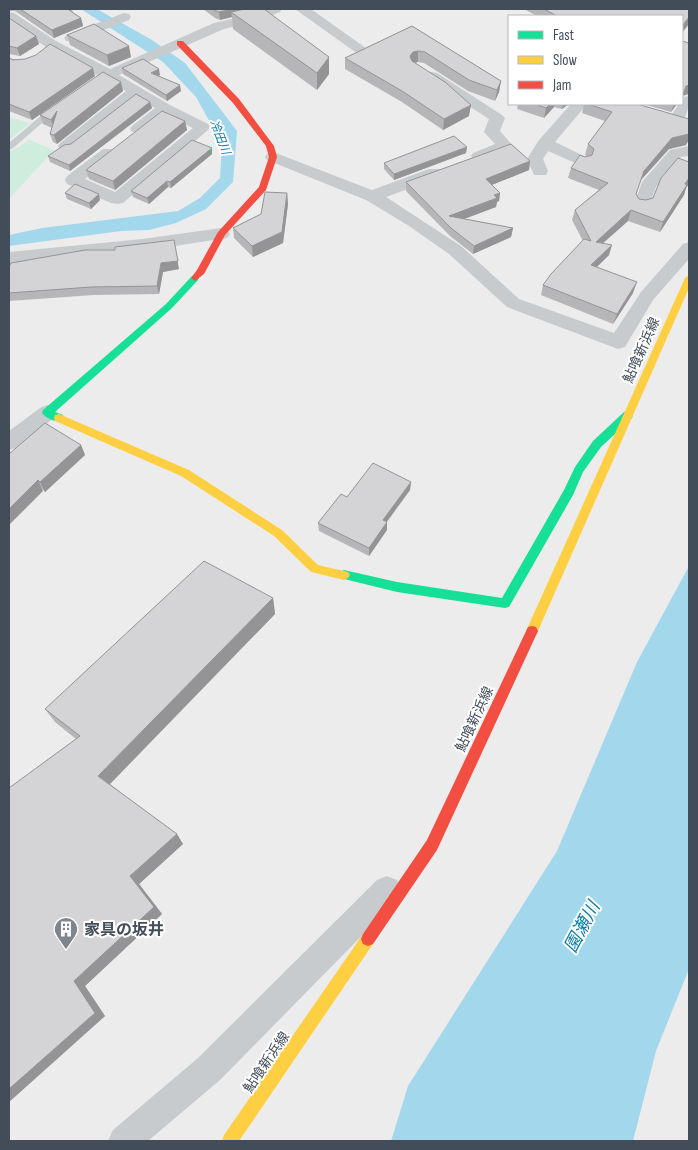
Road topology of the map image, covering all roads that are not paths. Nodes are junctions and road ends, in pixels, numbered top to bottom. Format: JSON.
{"nodes":[{"id":1,"x":242,"y":9,"type":"edge"},
{"id":2,"x":275,"y":9,"type":"edge"},
{"id":3,"x":302,"y":9,"type":"edge"},
{"id":4,"x":9,"y":16,"type":"edge"},
{"id":5,"x":124,"y":17,"type":"dead end"},
{"id":6,"x":253,"y":18,"type":"junction"},
{"id":7,"x":52,"y":44,"type":"junction"},
{"id":8,"x":177,"y":44,"type":"junction"},
{"id":9,"x":363,"y":51,"type":"edge"},
{"id":10,"x":36,"y":56,"type":"edge"},
{"id":11,"x":418,"y":68,"type":"edge"},
{"id":12,"x":104,"y":76,"type":"junction"},
{"id":13,"x":136,"y":91,"type":"junction"},
{"id":14,"x":689,"y":100,"type":"edge"},
{"id":15,"x":578,"y":105,"type":"edge"},
{"id":16,"x":58,"y":106,"type":"edge"},
{"id":17,"x":165,"y":108,"type":"junction"},
{"id":18,"x":658,"y":115,"type":"edge"},
{"id":19,"x":683,"y":122,"type":"edge"},
{"id":20,"x":545,"y":143,"type":"junction"},
{"id":21,"x":66,"y":146,"type":"edge"},
{"id":22,"x":9,"y":148,"type":"edge"},
{"id":23,"x":689,"y":151,"type":"edge"},
{"id":24,"x":272,"y":157,"type":"junction"},
{"id":25,"x":582,"y":161,"type":"edge"},
{"id":26,"x":540,"y":171,"type":"dead end"},
{"id":27,"x":372,"y":196,"type":"junction"},
{"id":28,"x":642,"y":204,"type":"edge"},
{"id":29,"x":221,"y":234,"type":"junction"},
{"id":30,"x":689,"y":248,"type":"edge"},
{"id":31,"x":9,"y":258,"type":"edge"},
{"id":32,"x":689,"y":278,"type":"edge"},
{"id":33,"x":47,"y":413,"type":"junction"},
{"id":34,"x":628,"y":415,"type":"junction"},
{"id":35,"x":9,"y":442,"type":"edge"},
{"id":36,"x":432,"y":845,"type":"junction"},
{"id":37,"x":124,"y":1141,"type":"edge"},
{"id":38,"x":230,"y":1141,"type":"edge"}],
"edges":[{"from":1,"to":6,"type":"street"},
{"from":2,"to":6,"type":"street"},
{"from":3,"to":9,"type":"street"},
{"from":4,"to":7,"type":"street"},
{"from":5,"to":7,"type":"street"},
{"from":6,"to":8,"type":"street"},
{"from":7,"to":10,"type":"street"},
{"from":7,"to":12,"type":"street"},
{"from":8,"to":12,"type":"street"},
{"from":8,"to":24,"type":"street"},
{"from":11,"to":27,"type":"street"},
{"from":12,"to":13,"type":"street"},
{"from":13,"to":17,"type":"street"},
{"from":13,"to":21,"type":"street"},
{"from":14,"to":19,"type":"street"},
{"from":15,"to":20,"type":"street"},
{"from":16,"to":22,"type":"lane"},
{"from":17,"to":17,"type":"street"},
{"from":18,"to":19,"type":"street"},
{"from":20,"to":25,"type":"street"},
{"from":20,"to":26,"type":"street"},
{"from":23,"to":28,"type":"street"},
{"from":24,"to":27,"type":"street"},
{"from":24,"to":29,"type":"street"},
{"from":27,"to":30,"type":"street"},
{"from":29,"to":31,"type":"street"},
{"from":29,"to":33,"type":"street"},
{"from":32,"to":34,"type":"street","name":"鮎喰新浜線"},
{"from":33,"to":34,"type":"street"},
{"from":33,"to":35,"type":"street"},
{"from":34,"to":36,"type":"street","name":"鮎喰新浜線"},
{"from":36,"to":37,"type":"street"},
{"from":36,"to":38,"type":"street","name":"鮎喰新浜線"}]}
